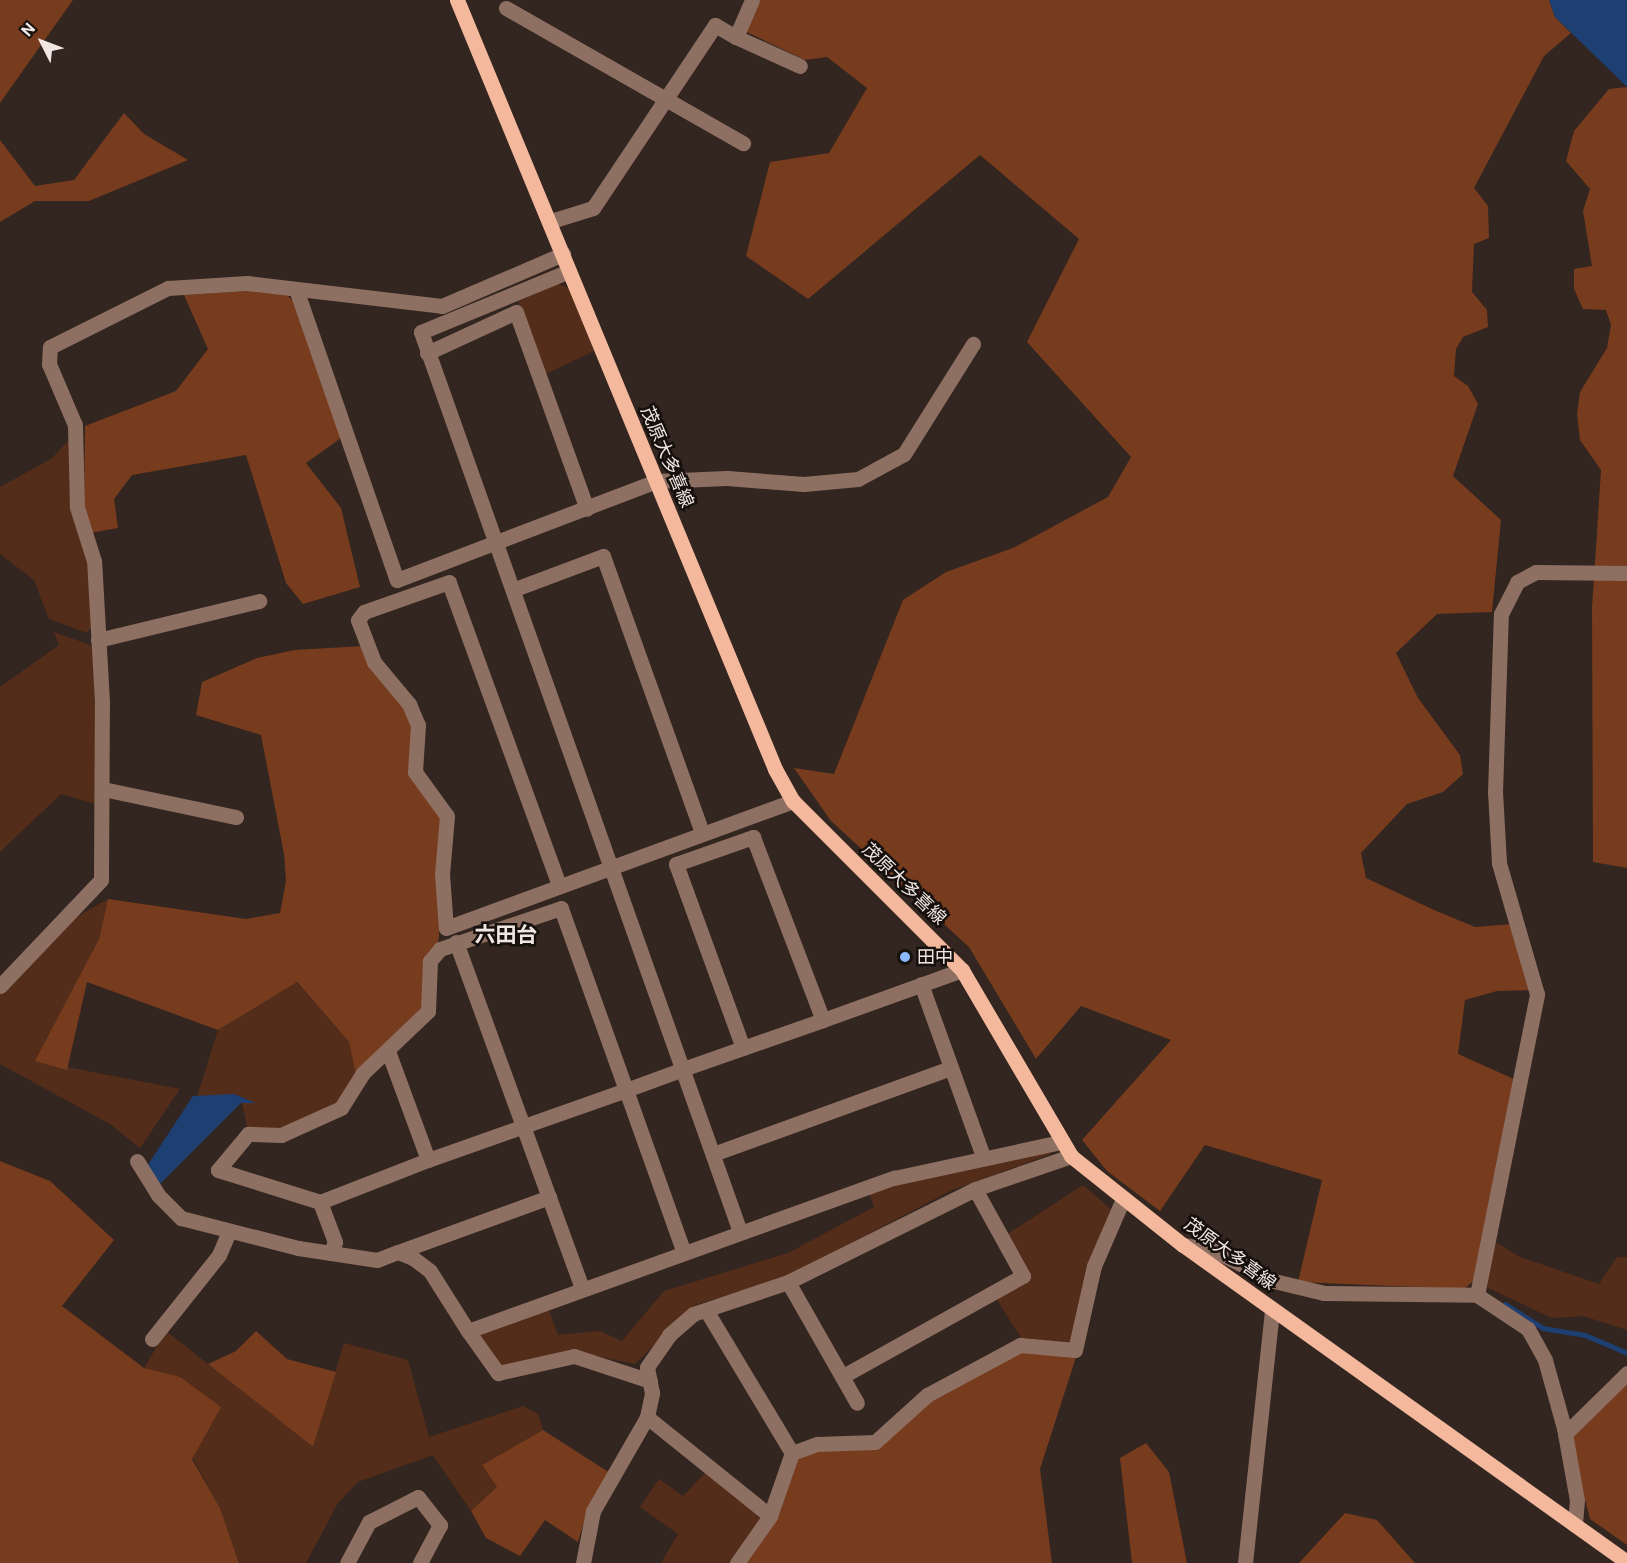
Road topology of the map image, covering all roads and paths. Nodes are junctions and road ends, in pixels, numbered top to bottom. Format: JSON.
{"nodes":[{"id":1,"x":457,"y":0,"type":"edge"},
{"id":2,"x":752,"y":0,"type":"edge"},
{"id":3,"x":506,"y":8,"type":"dead end"},
{"id":4,"x":736,"y":37,"type":"junction"},
{"id":5,"x":800,"y":66,"type":"dead end"},
{"id":6,"x":666,"y":97,"type":"junction"},
{"id":7,"x":743,"y":143,"type":"dead end"},
{"id":8,"x":551,"y":221,"type":"junction"},
{"id":9,"x":563,"y":254,"type":"junction"},
{"id":10,"x":569,"y":271,"type":"junction"},
{"id":11,"x":296,"y":290,"type":"junction"},
{"id":12,"x":973,"y":344,"type":"dead end"},
{"id":13,"x":428,"y":353,"type":"junction"},
{"id":14,"x":656,"y":481,"type":"junction"},
{"id":15,"x":587,"y":509,"type":"junction"},
{"id":16,"x":497,"y":539,"type":"junction"},
{"id":17,"x":1627,"y":573,"type":"edge"},
{"id":18,"x":515,"y":589,"type":"junction"},
{"id":19,"x":259,"y":601,"type":"dead end"},
{"id":20,"x":98,"y":640,"type":"junction"},
{"id":21,"x":103,"y":789,"type":"junction"},
{"id":22,"x":793,"y":801,"type":"junction"},
{"id":23,"x":236,"y":817,"type":"dead end"},
{"id":24,"x":702,"y":832,"type":"junction"},
{"id":25,"x":610,"y":866,"type":"junction"},
{"id":26,"x":559,"y":885,"type":"junction"},
{"id":27,"x":456,"y":942,"type":"junction"},
{"id":28,"x":962,"y":970,"type":"junction"},
{"id":29,"x":921,"y":984,"type":"junction"},
{"id":30,"x":0,"y":986,"type":"edge"},
{"id":31,"x":823,"y":1020,"type":"junction"},
{"id":32,"x":743,"y":1048,"type":"junction"},
{"id":33,"x":388,"y":1051,"type":"junction"},
{"id":34,"x":951,"y":1068,"type":"junction"},
{"id":35,"x":683,"y":1070,"type":"junction"},
{"id":36,"x":626,"y":1090,"type":"junction"},
{"id":37,"x":525,"y":1126,"type":"junction"},
{"id":38,"x":1061,"y":1142,"type":"junction"},
{"id":39,"x":713,"y":1154,"type":"junction"},
{"id":40,"x":983,"y":1156,"type":"junction"},
{"id":41,"x":1071,"y":1156,"type":"junction"},
{"id":42,"x":428,"y":1160,"type":"junction"},
{"id":43,"x":137,"y":1161,"type":"dead end"},
{"id":44,"x":975,"y":1189,"type":"junction"},
{"id":45,"x":549,"y":1197,"type":"junction"},
{"id":46,"x":1123,"y":1199,"type":"junction"},
{"id":47,"x":320,"y":1202,"type":"junction"},
{"id":48,"x":229,"y":1232,"type":"junction"},
{"id":49,"x":740,"y":1232,"type":"junction"},
{"id":50,"x":1183,"y":1245,"type":"junction"},
{"id":51,"x":398,"y":1252,"type":"junction"},
{"id":52,"x":684,"y":1252,"type":"junction"},
{"id":53,"x":330,"y":1253,"type":"junction"},
{"id":54,"x":788,"y":1281,"type":"junction"},
{"id":55,"x":582,"y":1288,"type":"junction"},
{"id":56,"x":1477,"y":1294,"type":"junction"},
{"id":57,"x":1272,"y":1309,"type":"junction"},
{"id":58,"x":706,"y":1310,"type":"junction"},
{"id":59,"x":468,"y":1331,"type":"junction"},
{"id":60,"x":152,"y":1339,"type":"dead end"},
{"id":61,"x":1627,"y":1373,"type":"edge"},
{"id":62,"x":843,"y":1376,"type":"junction"},
{"id":63,"x":650,"y":1381,"type":"junction"},
{"id":64,"x":857,"y":1403,"type":"dead end"},
{"id":65,"x":647,"y":1417,"type":"junction"},
{"id":66,"x":1565,"y":1434,"type":"junction"},
{"id":67,"x":792,"y":1453,"type":"junction"},
{"id":68,"x":770,"y":1516,"type":"junction"},
{"id":69,"x":1575,"y":1525,"type":"junction"},
{"id":70,"x":1627,"y":1562,"type":"edge"},
{"id":71,"x":347,"y":1563,"type":"edge"},
{"id":72,"x":420,"y":1563,"type":"edge"},
{"id":73,"x":583,"y":1563,"type":"edge"},
{"id":74,"x":736,"y":1563,"type":"edge"},
{"id":75,"x":1245,"y":1563,"type":"edge"}],
"edges":[{"from":1,"to":8,"type":"main road","name":"茂原大多喜線"},
{"from":2,"to":4,"type":"street"},
{"from":3,"to":6,"type":"street"},
{"from":4,"to":5,"type":"street"},
{"from":4,"to":6,"type":"street"},
{"from":6,"to":7,"type":"street"},
{"from":6,"to":8,"type":"street"},
{"from":8,"to":9,"type":"main road","name":"茂原大多喜線"},
{"from":9,"to":10,"type":"main road","name":"茂原大多喜線"},
{"from":9,"to":11,"type":"street"},
{"from":10,"to":13,"type":"street"},
{"from":10,"to":14,"type":"main road","name":"茂原大多喜線"},
{"from":11,"to":16,"type":"street"},
{"from":11,"to":20,"type":"street"},
{"from":12,"to":14,"type":"street"},
{"from":13,"to":15,"type":"street"},
{"from":13,"to":16,"type":"street"},
{"from":14,"to":15,"type":"street"},
{"from":14,"to":22,"type":"main road","name":"茂原大多喜線"},
{"from":15,"to":16,"type":"street"},
{"from":16,"to":18,"type":"street"},
{"from":17,"to":56,"type":"street"},
{"from":18,"to":24,"type":"street"},
{"from":18,"to":25,"type":"street"},
{"from":19,"to":20,"type":"street"},
{"from":20,"to":21,"type":"street"},
{"from":21,"to":23,"type":"street"},
{"from":21,"to":30,"type":"street"},
{"from":22,"to":24,"type":"street"},
{"from":22,"to":28,"type":"main road","name":"茂原大多喜線"},
{"from":24,"to":25,"type":"street"},
{"from":25,"to":26,"type":"street"},
{"from":25,"to":35,"type":"street"},
{"from":26,"to":26,"type":"street"},
{"from":27,"to":33,"type":"street"},
{"from":27,"to":36,"type":"street"},
{"from":27,"to":37,"type":"street"},
{"from":28,"to":29,"type":"street"},
{"from":28,"to":38,"type":"main road","name":"茂原大多喜線"},
{"from":29,"to":31,"type":"street"},
{"from":29,"to":34,"type":"street"},
{"from":31,"to":32,"type":"street"},
{"from":31,"to":32,"type":"street"},
{"from":32,"to":35,"type":"street"},
{"from":33,"to":42,"type":"street"},
{"from":33,"to":47,"type":"street"},
{"from":34,"to":39,"type":"street"},
{"from":34,"to":40,"type":"street"},
{"from":35,"to":36,"type":"street"},
{"from":35,"to":39,"type":"street"},
{"from":36,"to":37,"type":"street"},
{"from":36,"to":52,"type":"street"},
{"from":37,"to":42,"type":"street"},
{"from":37,"to":45,"type":"street"},
{"from":38,"to":40,"type":"street"},
{"from":38,"to":41,"type":"main road","name":"茂原大多喜線"},
{"from":39,"to":49,"type":"street"},
{"from":40,"to":49,"type":"street"},
{"from":41,"to":44,"type":"street"},
{"from":41,"to":46,"type":"main road","name":"茂原大多喜線"},
{"from":42,"to":47,"type":"street"},
{"from":43,"to":48,"type":"street"},
{"from":44,"to":54,"type":"street"},
{"from":44,"to":62,"type":"street"},
{"from":45,"to":51,"type":"street"},
{"from":45,"to":55,"type":"street"},
{"from":46,"to":50,"type":"main road","name":"茂原大多喜線"},
{"from":46,"to":67,"type":"street"},
{"from":47,"to":53,"type":"street"},
{"from":48,"to":53,"type":"street"},
{"from":48,"to":60,"type":"street"},
{"from":49,"to":52,"type":"street"},
{"from":50,"to":56,"type":"street"},
{"from":50,"to":57,"type":"main road","name":"茂原大多喜線"},
{"from":51,"to":53,"type":"street"},
{"from":51,"to":59,"type":"street"},
{"from":52,"to":55,"type":"street"},
{"from":54,"to":58,"type":"street"},
{"from":54,"to":62,"type":"street"},
{"from":55,"to":59,"type":"street"},
{"from":56,"to":66,"type":"street"},
{"from":57,"to":69,"type":"main road","name":"茂原大多喜線"},
{"from":57,"to":75,"type":"street"},
{"from":58,"to":63,"type":"street"},
{"from":58,"to":67,"type":"street"},
{"from":59,"to":63,"type":"street"},
{"from":61,"to":66,"type":"street"},
{"from":62,"to":64,"type":"street"},
{"from":63,"to":65,"type":"street"},
{"from":65,"to":68,"type":"street"},
{"from":65,"to":73,"type":"street"},
{"from":66,"to":69,"type":"street"},
{"from":67,"to":68,"type":"street"},
{"from":68,"to":74,"type":"street"},
{"from":69,"to":70,"type":"main road","name":"茂原大多喜線"},
{"from":71,"to":72,"type":"street"}]}
